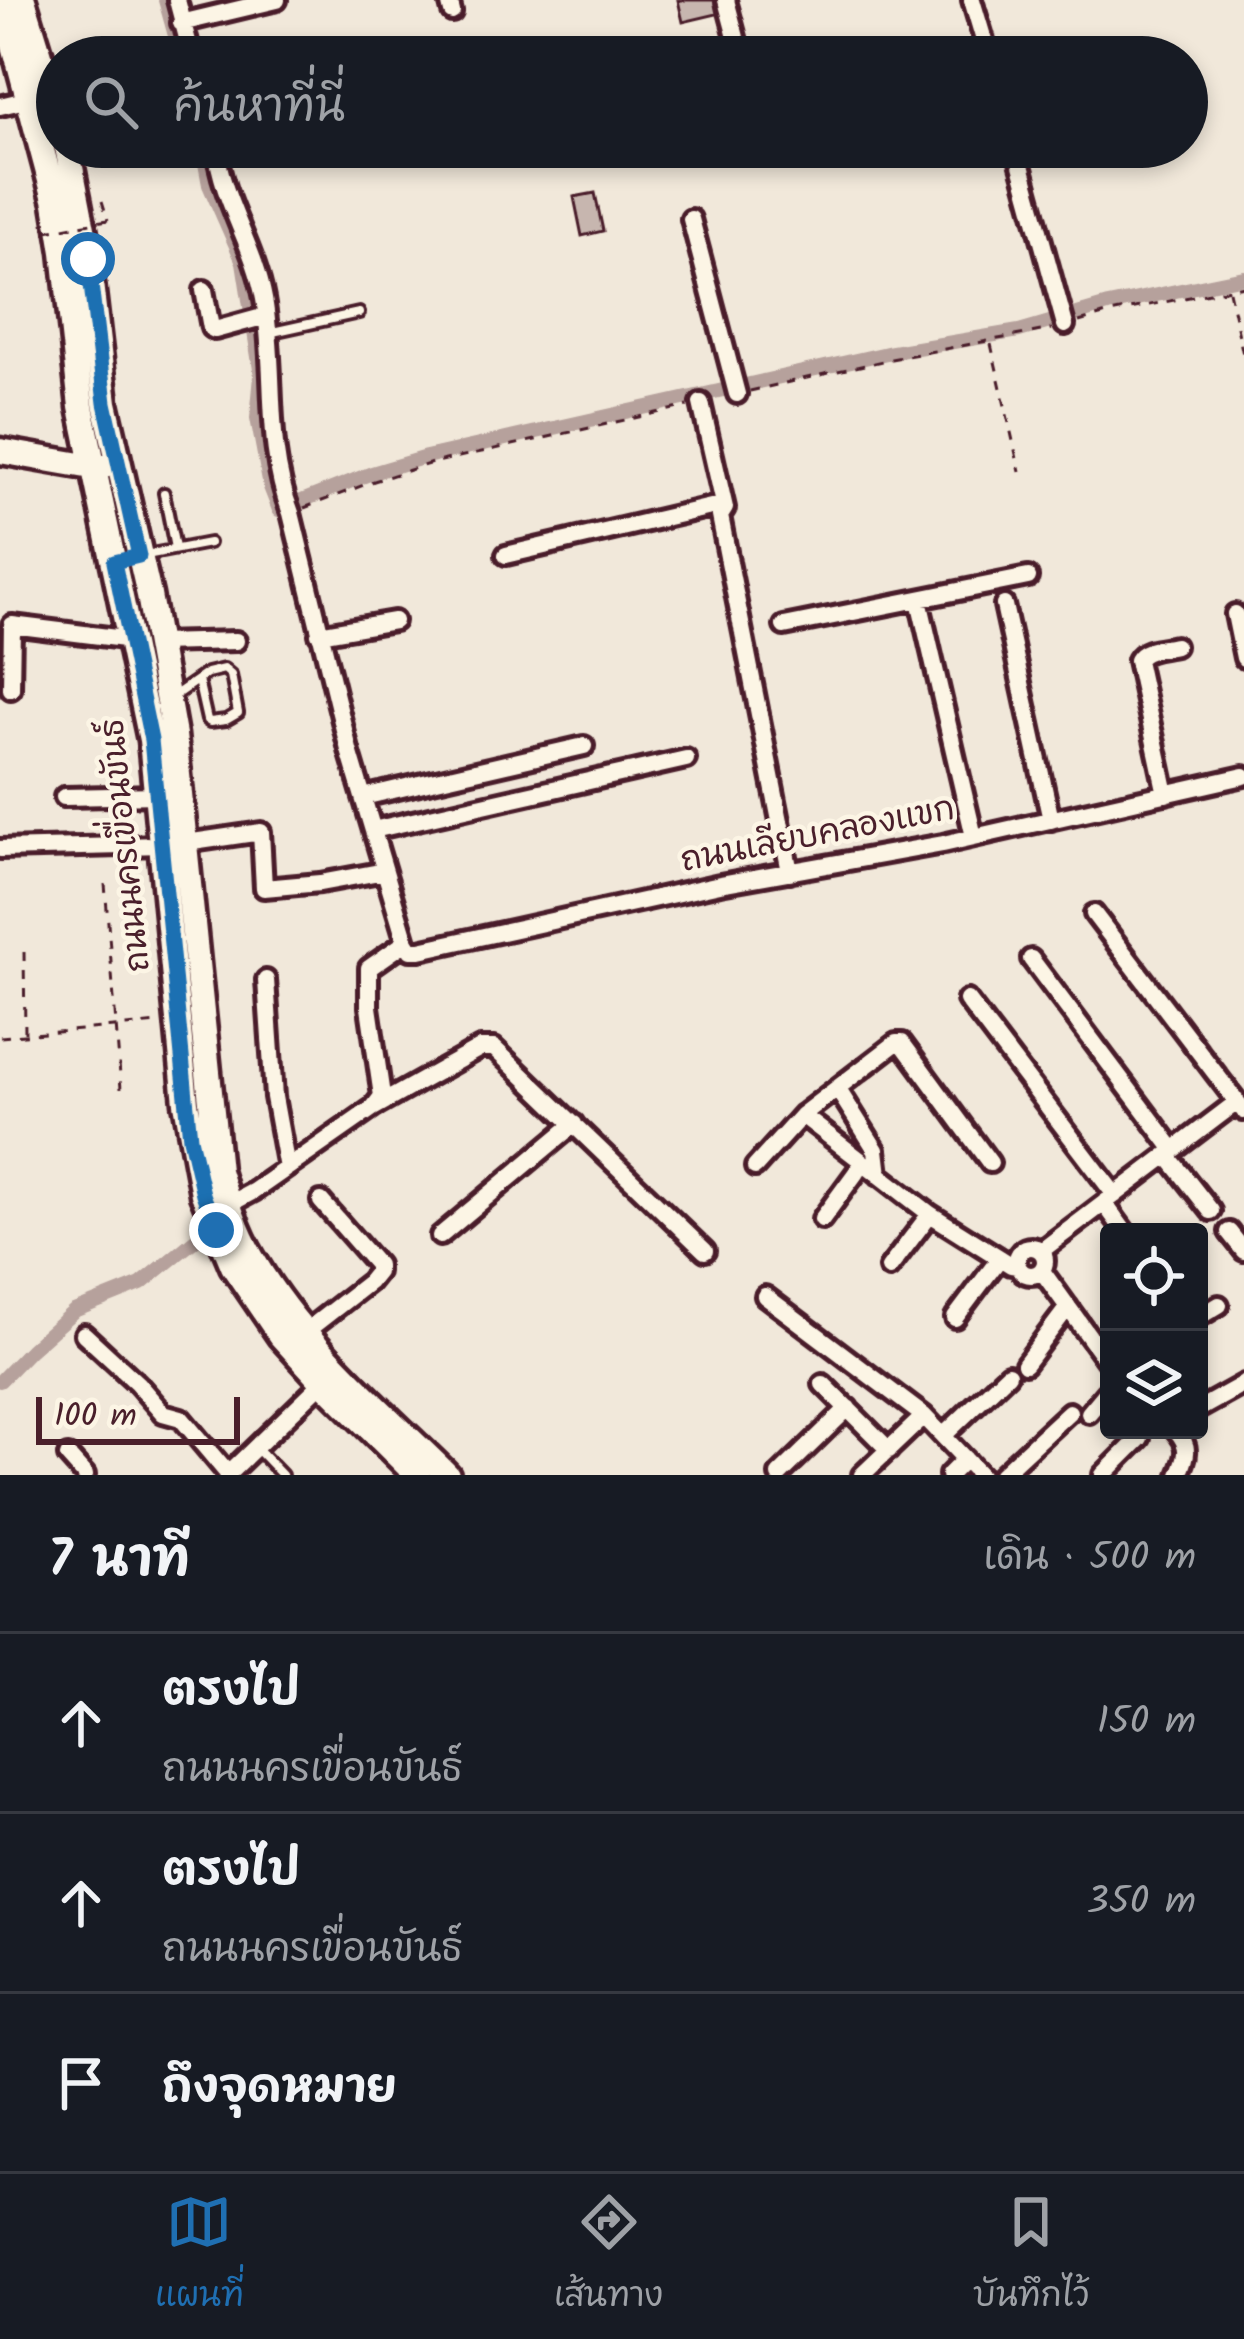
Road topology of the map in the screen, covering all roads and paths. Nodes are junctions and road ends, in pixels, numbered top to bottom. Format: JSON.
{"nodes":[{"id":1,"x":2,"y":0,"type":"edge"},
{"id":2,"x":23,"y":0,"type":"edge"},
{"id":3,"x":177,"y":0,"type":"edge"},
{"id":4,"x":277,"y":0,"type":"edge"},
{"id":5,"x":726,"y":0,"type":"edge"},
{"id":6,"x":972,"y":0,"type":"edge"},
{"id":7,"x":182,"y":23,"type":"junction"},
{"id":8,"x":186,"y":36,"type":"edge"},
{"id":9,"x":736,"y":36,"type":"edge"},
{"id":10,"x":983,"y":36,"type":"edge"},
{"id":11,"x":36,"y":42,"type":"edge"},
{"id":12,"x":30,"y":99,"type":"junction"},
{"id":13,"x":0,"y":106,"type":"edge"},
{"id":14,"x":36,"y":123,"type":"edge"},
{"id":15,"x":47,"y":168,"type":"edge"},
{"id":16,"x":71,"y":168,"type":"edge"},
{"id":17,"x":219,"y":168,"type":"edge"},
{"id":18,"x":1022,"y":168,"type":"edge"},
{"id":19,"x":102,"y":201,"type":"dead end"},
{"id":20,"x":692,"y":219,"type":"dead end"},
{"id":21,"x":46,"y":231,"type":"dead end"},
{"id":22,"x":1244,"y":286,"type":"edge"},
{"id":23,"x":1229,"y":289,"type":"junction"},
{"id":24,"x":204,"y":290,"type":"dead end"},
{"id":25,"x":359,"y":313,"type":"dead end"},
{"id":26,"x":1064,"y":319,"type":"junction"},
{"id":27,"x":260,"y":322,"type":"junction"},
{"id":28,"x":991,"y":342,"type":"junction"},
{"id":29,"x":1244,"y":359,"type":"edge"},
{"id":30,"x":735,"y":388,"type":"joint"},
{"id":31,"x":701,"y":403,"type":"joint"},
{"id":32,"x":0,"y":451,"type":"edge"},
{"id":33,"x":104,"y":466,"type":"junction"},
{"id":34,"x":1020,"y":472,"type":"dead end"},
{"id":35,"x":164,"y":493,"type":"dead end"},
{"id":36,"x":724,"y":504,"type":"junction"},
{"id":37,"x":291,"y":513,"type":"junction"},
{"id":38,"x":209,"y":543,"type":"dead end"},
{"id":39,"x":175,"y":548,"type":"junction"},
{"id":40,"x":506,"y":555,"type":"dead end"},
{"id":41,"x":127,"y":559,"type":"junction"},
{"id":42,"x":1028,"y":577,"type":"dead end"},
{"id":43,"x":919,"y":600,"type":"junction"},
{"id":44,"x":1004,"y":605,"type":"dead end"},
{"id":45,"x":1234,"y":614,"type":"dead end"},
{"id":46,"x":394,"y":621,"type":"dead end"},
{"id":47,"x":784,"y":626,"type":"dead end"},
{"id":48,"x":319,"y":634,"type":"junction"},
{"id":49,"x":236,"y":641,"type":"dead end"},
{"id":50,"x":145,"y":642,"type":"junction"},
{"id":51,"x":1175,"y":646,"type":"dead end"},
{"id":52,"x":1244,"y":658,"type":"edge"},
{"id":53,"x":198,"y":680,"type":"junction"},
{"id":54,"x":11,"y":689,"type":"dead end"},
{"id":55,"x":168,"y":700,"type":"junction"},
{"id":56,"x":584,"y":746,"type":"dead end"},
{"id":57,"x":686,"y":759,"type":"dead end"},
{"id":58,"x":1244,"y":776,"type":"edge"},
{"id":59,"x":1166,"y":794,"type":"junction"},
{"id":60,"x":158,"y":795,"type":"junction"},
{"id":61,"x":363,"y":796,"type":"junction"},
{"id":62,"x":64,"y":797,"type":"dead end"},
{"id":63,"x":1051,"y":820,"type":"junction"},
{"id":64,"x":374,"y":830,"type":"junction"},
{"id":65,"x":974,"y":837,"type":"junction"},
{"id":66,"x":174,"y":844,"type":"junction"},
{"id":67,"x":0,"y":848,"type":"edge"},
{"id":68,"x":385,"y":871,"type":"junction"},
{"id":69,"x":790,"y":872,"type":"junction"},
{"id":70,"x":106,"y":884,"type":"dead end"},
{"id":71,"x":1094,"y":914,"type":"dead end"},
{"id":72,"x":406,"y":942,"type":"junction"},
{"id":73,"x":24,"y":952,"type":"dead end"},
{"id":74,"x":1031,"y":958,"type":"dead end"},
{"id":75,"x":185,"y":959,"type":"junction"},
{"id":76,"x":266,"y":980,"type":"dead end"},
{"id":77,"x":967,"y":1000,"type":"dead end"},
{"id":78,"x":179,"y":1021,"type":"junction"},
{"id":79,"x":118,"y":1028,"type":"junction"},
{"id":80,"x":25,"y":1036,"type":"junction"},
{"id":81,"x":0,"y":1037,"type":"edge"},
{"id":82,"x":837,"y":1088,"type":"junction"},
{"id":83,"x":122,"y":1089,"type":"dead end"},
{"id":84,"x":1241,"y":1107,"type":"edge"},
{"id":85,"x":374,"y":1108,"type":"junction"},
{"id":86,"x":802,"y":1114,"type":"junction"},
{"id":87,"x":574,"y":1124,"type":"junction"},
{"id":88,"x":1171,"y":1153,"type":"junction"},
{"id":89,"x":863,"y":1163,"type":"junction"},
{"id":90,"x":990,"y":1163,"type":"dead end"},
{"id":91,"x":755,"y":1167,"type":"dead end"},
{"id":92,"x":287,"y":1168,"type":"junction"},
{"id":93,"x":879,"y":1175,"type":"junction"},
{"id":94,"x":1110,"y":1199,"type":"junction"},
{"id":95,"x":321,"y":1202,"type":"dead end"},
{"id":96,"x":220,"y":1206,"type":"junction"},
{"id":97,"x":1211,"y":1211,"type":"dead end"},
{"id":98,"x":930,"y":1214,"type":"junction"},
{"id":99,"x":821,"y":1219,"type":"dead end"},
{"id":100,"x":1121,"y":1223,"type":"edge"},
{"id":101,"x":1229,"y":1232,"type":"dead end"},
{"id":102,"x":440,"y":1236,"type":"dead end"},
{"id":103,"x":705,"y":1251,"type":"dead end"},
{"id":104,"x":1041,"y":1251,"type":"junction"},
{"id":105,"x":1244,"y":1251,"type":"edge"},
{"id":106,"x":1000,"y":1258,"type":"junction"},
{"id":107,"x":1018,"y":1266,"type":"junction"},
{"id":108,"x":889,"y":1268,"type":"dead end"},
{"id":109,"x":1042,"y":1271,"type":"junction"},
{"id":110,"x":765,"y":1296,"type":"dead end"},
{"id":111,"x":1220,"y":1305,"type":"dead end"},
{"id":112,"x":1068,"y":1307,"type":"junction"},
{"id":113,"x":1208,"y":1312,"type":"edge"},
{"id":114,"x":955,"y":1318,"type":"dead end"},
{"id":115,"x":305,"y":1332,"type":"junction"},
{"id":116,"x":84,"y":1334,"type":"dead end"},
{"id":117,"x":1100,"y":1351,"type":"edge"},
{"id":118,"x":1025,"y":1364,"type":"dead end"},
{"id":119,"x":1008,"y":1374,"type":"dead end"},
{"id":120,"x":323,"y":1382,"type":"junction"},
{"id":121,"x":824,"y":1384,"type":"dead end"},
{"id":122,"x":1243,"y":1388,"type":"edge"},
{"id":123,"x":1100,"y":1400,"type":"edge"},
{"id":124,"x":1208,"y":1404,"type":"edge"},
{"id":125,"x":848,"y":1408,"type":"junction"},
{"id":126,"x":1069,"y":1412,"type":"dead end"},
{"id":127,"x":1089,"y":1413,"type":"dead end"},
{"id":128,"x":924,"y":1416,"type":"junction"},
{"id":129,"x":944,"y":1435,"type":"junction"},
{"id":130,"x":1139,"y":1439,"type":"edge"},
{"id":131,"x":1184,"y":1439,"type":"edge"},
{"id":132,"x":257,"y":1448,"type":"junction"},
{"id":133,"x":889,"y":1450,"type":"junction"},
{"id":134,"x":68,"y":1456,"type":"dead end"},
{"id":135,"x":965,"y":1459,"type":"junction"},
{"id":136,"x":228,"y":1474,"type":"edge"},
{"id":137,"x":413,"y":1474,"type":"edge"},
{"id":138,"x":445,"y":1474,"type":"edge"},
{"id":139,"x":85,"y":1475,"type":"edge"},
{"id":140,"x":282,"y":1475,"type":"edge"},
{"id":141,"x":779,"y":1475,"type":"edge"},
{"id":142,"x":862,"y":1475,"type":"edge"},
{"id":143,"x":949,"y":1475,"type":"edge"},
{"id":144,"x":980,"y":1475,"type":"edge"},
{"id":145,"x":1001,"y":1475,"type":"edge"},
{"id":146,"x":1102,"y":1475,"type":"edge"},
{"id":147,"x":1179,"y":1475,"type":"edge"}],
"edges":[{"from":1,"to":12,"type":"main road","name":"ถนนนครเขื่อนขันธ์"},
{"from":2,"to":11,"type":"main road"},
{"from":3,"to":7,"type":"street"},
{"from":4,"to":7,"type":"street"},
{"from":5,"to":9,"type":"street"},
{"from":6,"to":10,"type":"street"},
{"from":7,"to":8,"type":"street"},
{"from":12,"to":13,"type":"street"},
{"from":12,"to":14,"type":"main road","name":"ถนนนครเขื่อนขันธ์"},
{"from":15,"to":33,"type":"main road","name":"ถนนนครเขื่อนขันธ์"},
{"from":16,"to":33,"type":"main road","name":"ถนนนครเขื่อนขันธ์"},
{"from":17,"to":27,"type":"street"},
{"from":18,"to":26,"type":"street"},
{"from":19,"to":21,"type":"path","bridge":true},
{"from":20,"to":30,"type":"street"},
{"from":22,"to":23,"type":"path"},
{"from":23,"to":26,"type":"path"},
{"from":23,"to":29,"type":"path"},
{"from":24,"to":27,"type":"street"},
{"from":25,"to":27,"type":"lane"},
{"from":26,"to":28,"type":"path"},
{"from":27,"to":37,"type":"street"},
{"from":28,"to":30,"type":"path"},
{"from":28,"to":34,"type":"path"},
{"from":31,"to":36,"type":"street"},
{"from":31,"to":37,"type":"path"},
{"from":32,"to":33,"type":"main road"},
{"from":33,"to":41,"type":"main road","name":"ถนนนครเขื่อนขันธ์"},
{"from":35,"to":39,"type":"lane"},
{"from":36,"to":40,"type":"street"},
{"from":36,"to":69,"type":"street"},
{"from":37,"to":48,"type":"street"},
{"from":38,"to":39,"type":"lane"},
{"from":39,"to":41,"type":"lane"},
{"from":41,"to":50,"type":"main road","name":"ถนนนครเขื่อนขันธ์"},
{"from":42,"to":43,"type":"street"},
{"from":43,"to":47,"type":"street"},
{"from":43,"to":65,"type":"street"},
{"from":44,"to":63,"type":"street"},
{"from":45,"to":52,"type":"street"},
{"from":46,"to":48,"type":"street"},
{"from":48,"to":61,"type":"street"},
{"from":49,"to":50,"type":"street"},
{"from":50,"to":54,"type":"street"},
{"from":50,"to":55,"type":"main road","name":"ถนนนครเขื่อนขันธ์"},
{"from":50,"to":60,"type":"main road","name":"ถนนนครเขื่อนขันธ์"},
{"from":51,"to":59,"type":"street"},
{"from":53,"to":53,"type":"lane"},
{"from":53,"to":55,"type":"lane"},
{"from":55,"to":66,"type":"main road","name":"ถนนนครเขื่อนขันธ์"},
{"from":56,"to":61,"type":"street"},
{"from":57,"to":64,"type":"street"},
{"from":58,"to":59,"type":"street","name":"ถนนเลียบคลองแขก"},
{"from":59,"to":63,"type":"street","name":"ถนนเลียบคลองแขก"},
{"from":60,"to":62,"type":"street"},
{"from":60,"to":66,"type":"main road","name":"ถนนนครเขื่อนขันธ์"},
{"from":61,"to":64,"type":"street"},
{"from":63,"to":65,"type":"street","name":"ถนนเลียบคลองแขก"},
{"from":64,"to":68,"type":"street"},
{"from":65,"to":69,"type":"street","name":"ถนนเลียบคลองแขก"},
{"from":66,"to":67,"type":"street"},
{"from":66,"to":68,"type":"street"},
{"from":66,"to":75,"type":"main road","name":"ถนนนครเขื่อนขันธ์"},
{"from":68,"to":72,"type":"street"},
{"from":69,"to":72,"type":"street","name":"ถนนเลียบคลองแขก"},
{"from":70,"to":79,"type":"path"},
{"from":71,"to":84,"type":"street"},
{"from":72,"to":85,"type":"street"},
{"from":73,"to":80,"type":"path"},
{"from":74,"to":88,"type":"street"},
{"from":75,"to":78,"type":"main road","name":"ถนนนครเขื่อนขันธ์"},
{"from":75,"to":96,"type":"main road","name":"ถนนนครเขื่อนขันธ์"},
{"from":76,"to":92,"type":"street"},
{"from":77,"to":94,"type":"street"},
{"from":78,"to":79,"type":"path"},
{"from":78,"to":96,"type":"main road","name":"ถนนนครเขื่อนขันธ์"},
{"from":79,"to":80,"type":"path"},
{"from":79,"to":83,"type":"path"},
{"from":80,"to":81,"type":"path"},
{"from":82,"to":86,"type":"street"},
{"from":82,"to":90,"type":"street"},
{"from":82,"to":93,"type":"street"},
{"from":84,"to":88,"type":"street"},
{"from":85,"to":87,"type":"street"},
{"from":85,"to":92,"type":"street"},
{"from":86,"to":89,"type":"street"},
{"from":86,"to":91,"type":"street"},
{"from":87,"to":102,"type":"street"},
{"from":87,"to":103,"type":"street"},
{"from":88,"to":94,"type":"street"},
{"from":88,"to":97,"type":"street"},
{"from":89,"to":93,"type":"street"},
{"from":89,"to":99,"type":"street"},
{"from":92,"to":96,"type":"street"},
{"from":93,"to":98,"type":"street"},
{"from":94,"to":100,"type":"street"},
{"from":94,"to":104,"type":"street"},
{"from":95,"to":115,"type":"street"},
{"from":96,"to":115,"type":"main road","name":"ถนนนครเขื่อนขันธ์"},
{"from":96,"to":120,"type":"main road","name":"ถนนนครเขื่อนขันธ์"},
{"from":98,"to":106,"type":"street"},
{"from":98,"to":108,"type":"street"},
{"from":101,"to":105,"type":"street"},
{"from":104,"to":107,"type":"street"},
{"from":104,"to":109,"type":"street"},
{"from":106,"to":107,"type":"street"},
{"from":106,"to":114,"type":"street"},
{"from":107,"to":109,"type":"street"},
{"from":109,"to":112,"type":"street"},
{"from":110,"to":128,"type":"street"},
{"from":111,"to":113,"type":"street"},
{"from":112,"to":117,"type":"street"},
{"from":112,"to":118,"type":"street"},
{"from":115,"to":138,"type":"main road","name":"ถนนนครเขื่อนขันธ์"},
{"from":116,"to":136,"type":"street"},
{"from":119,"to":129,"type":"street"},
{"from":120,"to":132,"type":"street"},
{"from":120,"to":137,"type":"main road","name":"ถนนนครเขื่อนขันธ์"},
{"from":121,"to":125,"type":"street"},
{"from":122,"to":124,"type":"street"},
{"from":123,"to":127,"type":"street"},
{"from":125,"to":133,"type":"street"},
{"from":125,"to":141,"type":"street"},
{"from":126,"to":145,"type":"street"},
{"from":128,"to":129,"type":"street"},
{"from":128,"to":133,"type":"street"},
{"from":129,"to":135,"type":"street"},
{"from":130,"to":146,"type":"street"},
{"from":131,"to":147,"type":"street"},
{"from":132,"to":136,"type":"street"},
{"from":132,"to":140,"type":"lane"},
{"from":133,"to":142,"type":"street"},
{"from":134,"to":139,"type":"street"},
{"from":135,"to":143,"type":"street"},
{"from":135,"to":144,"type":"street"}]}
